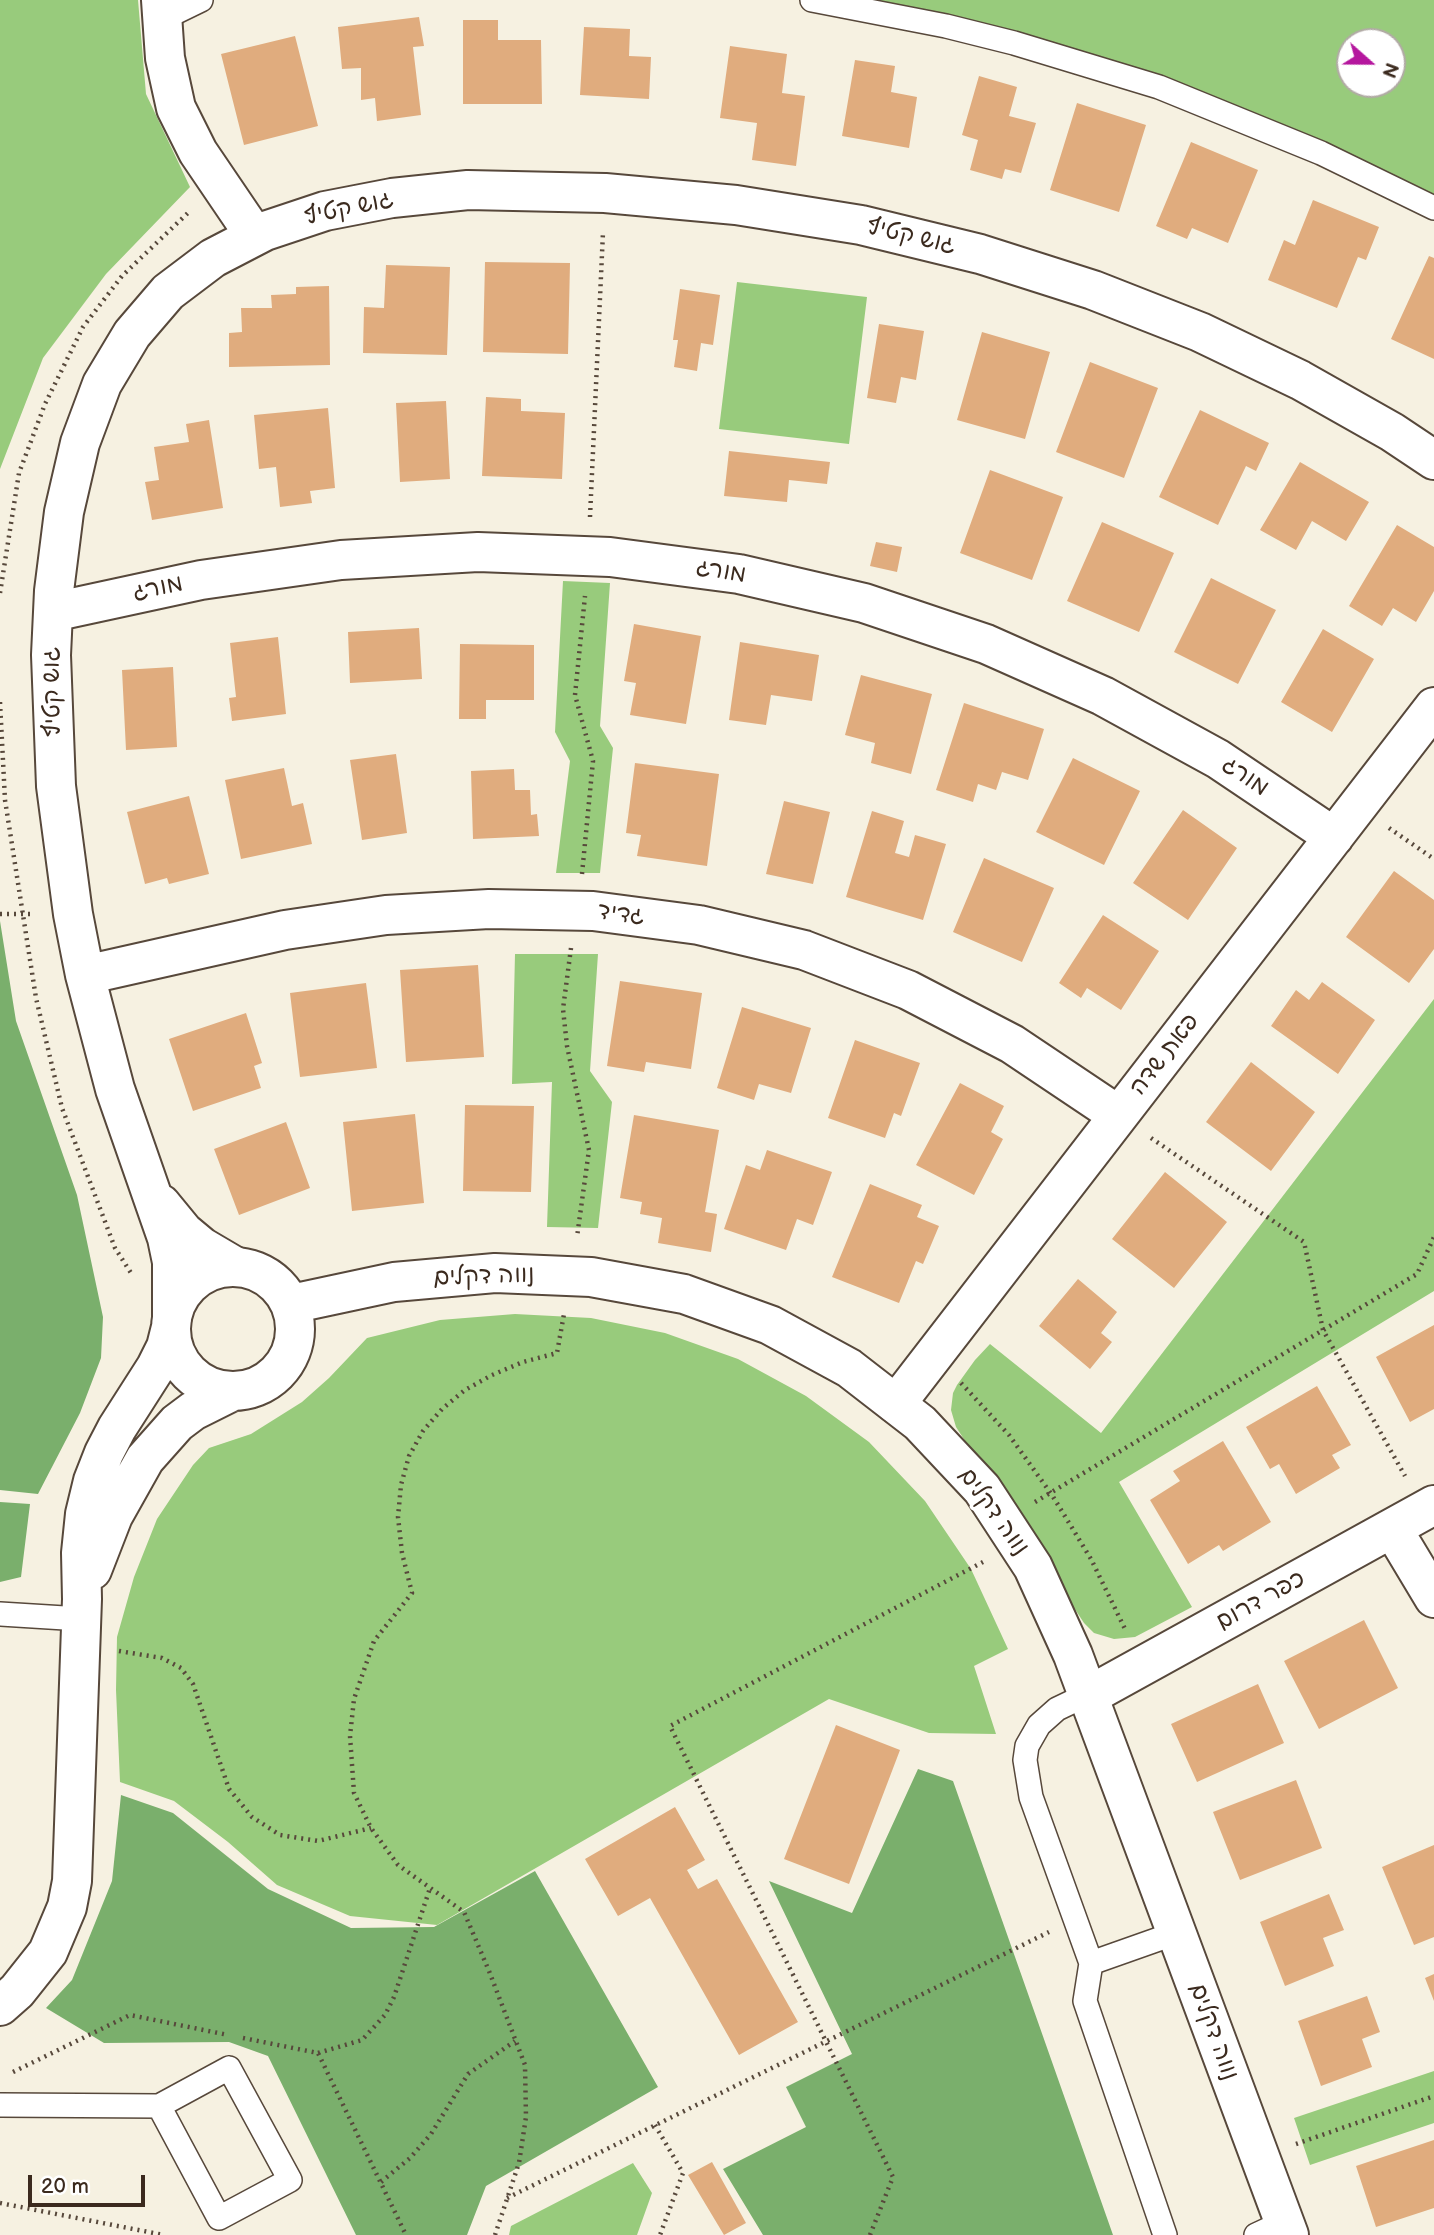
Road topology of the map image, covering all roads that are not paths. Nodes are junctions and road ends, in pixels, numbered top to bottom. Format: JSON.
{"nodes":[{"id":1,"x":201,"y":0,"type":"edge"},
{"id":2,"x":812,"y":0,"type":"edge"},
{"id":3,"x":161,"y":9,"type":"edge"},
{"id":4,"x":1434,"y":208,"type":"edge"},
{"id":5,"x":255,"y":236,"type":"junction"},
{"id":6,"x":1434,"y":460,"type":"edge"},
{"id":7,"x":53,"y":612,"type":"junction"},
{"id":8,"x":1434,"y":707,"type":"edge"},
{"id":9,"x":1334,"y":837,"type":"junction"},
{"id":10,"x":85,"y":975,"type":"junction"},
{"id":11,"x":1118,"y":1115,"type":"junction"},
{"id":12,"x":150,"y":1188,"type":"junction"},
{"id":13,"x":236,"y":1267,"type":"junction"},
{"id":14,"x":291,"y":1304,"type":"junction"},
{"id":15,"x":172,"y":1322,"type":"junction"},
{"id":16,"x":231,"y":1392,"type":"junction"},
{"id":17,"x":896,"y":1404,"type":"junction"},
{"id":18,"x":1417,"y":1515,"type":"edge"},
{"id":19,"x":1434,"y":1598,"type":"edge"},
{"id":20,"x":0,"y":1614,"type":"edge"},
{"id":21,"x":81,"y":1621,"type":"junction"},
{"id":22,"x":1088,"y":1696,"type":"junction"},
{"id":23,"x":1176,"y":1933,"type":"junction"},
{"id":24,"x":1091,"y":1964,"type":"junction"},
{"id":25,"x":0,"y":2006,"type":"edge"},
{"id":26,"x":0,"y":2105,"type":"edge"},
{"id":27,"x":159,"y":2106,"type":"junction"},
{"id":28,"x":1277,"y":2231,"type":"edge"},
{"id":29,"x":1165,"y":2235,"type":"edge"}],
"edges":[{"from":1,"to":3,"type":"lane"},
{"from":2,"to":4,"type":"lane"},
{"from":3,"to":5,"type":"street"},
{"from":5,"to":6,"type":"street","name":"גוש קטיף"},
{"from":5,"to":7,"type":"street","name":"גוש קטיף"},
{"from":7,"to":9,"type":"street","name":"מורג"},
{"from":7,"to":10,"type":"street","name":"גוש קטיף"},
{"from":8,"to":9,"type":"street","name":"פאת שדה"},
{"from":9,"to":11,"type":"street","name":"פאת שדה"},
{"from":10,"to":11,"type":"street","name":"גדיד"},
{"from":10,"to":12,"type":"street","name":"גוש קטיף"},
{"from":11,"to":17,"type":"street","name":"פאת שדה"},
{"from":12,"to":13,"type":"street","name":"גוש קטיף"},
{"from":12,"to":15,"type":"street","name":"גוש קטיף"},
{"from":13,"to":14,"type":"street"},
{"from":13,"to":15,"type":"street"},
{"from":14,"to":16,"type":"street"},
{"from":14,"to":17,"type":"street","name":"נווה דקלים"},
{"from":15,"to":16,"type":"street"},
{"from":15,"to":21,"type":"street"},
{"from":16,"to":21,"type":"street"},
{"from":17,"to":22,"type":"street","name":"נווה דקלים"},
{"from":18,"to":19,"type":"street"},
{"from":18,"to":22,"type":"street","name":"כפר דרום"},
{"from":20,"to":21,"type":"lane"},
{"from":21,"to":25,"type":"street"},
{"from":22,"to":23,"type":"street","name":"נווה דקלים"},
{"from":22,"to":24,"type":"lane"},
{"from":23,"to":24,"type":"lane"},
{"from":23,"to":28,"type":"street","name":"נווה דקלים"},
{"from":24,"to":29,"type":"lane"},
{"from":26,"to":27,"type":"lane"},
{"from":27,"to":27,"type":"lane"}]}
